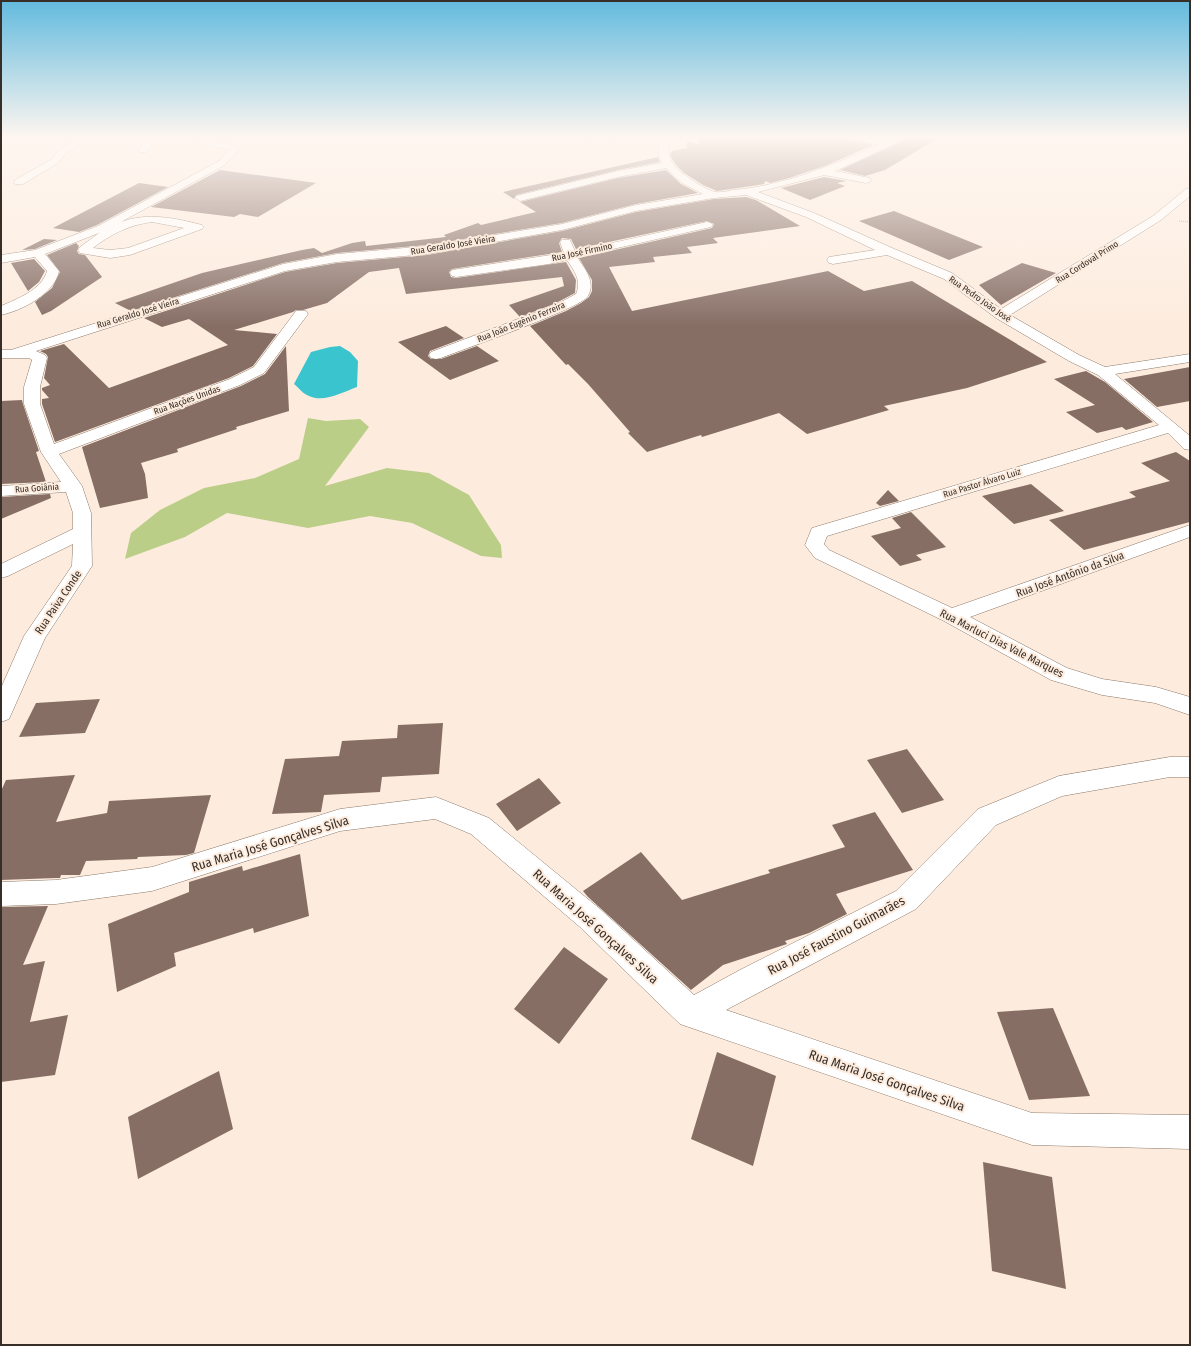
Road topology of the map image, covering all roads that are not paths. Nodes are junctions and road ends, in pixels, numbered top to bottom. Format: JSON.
{"nodes":[{"id":1,"x":691,"y":199,"type":"edge"},
{"id":2,"x":154,"y":200,"type":"edge"},
{"id":3,"x":686,"y":200,"type":"edge"},
{"id":4,"x":768,"y":200,"type":"edge"},
{"id":5,"x":1179,"y":200,"type":"edge"},
{"id":6,"x":562,"y":227,"type":"junction"},
{"id":7,"x":102,"y":228,"type":"junction"},
{"id":8,"x":114,"y":230,"type":"junction"},
{"id":9,"x":146,"y":233,"type":"dead end"},
{"id":10,"x":175,"y":235,"type":"junction"},
{"id":11,"x":112,"y":242,"type":"dead end"},
{"id":12,"x":888,"y":252,"type":"junction"},
{"id":13,"x":38,"y":253,"type":"junction"},
{"id":14,"x":570,"y":256,"type":"junction"},
{"id":15,"x":1,"y":259,"type":"edge"},
{"id":16,"x":834,"y":260,"type":"dead end"},
{"id":17,"x":456,"y":273,"type":"dead end"},
{"id":18,"x":1,"y":311,"type":"edge"},
{"id":19,"x":301,"y":314,"type":"dead end"},
{"id":20,"x":1001,"y":316,"type":"junction"},
{"id":21,"x":436,"y":355,"type":"dead end"},
{"id":22,"x":5,"y":357,"type":"edge"},
{"id":23,"x":1190,"y":358,"type":"edge"},
{"id":24,"x":1103,"y":372,"type":"junction"},
{"id":25,"x":1171,"y":427,"type":"junction"},
{"id":26,"x":1190,"y":445,"type":"edge"},
{"id":27,"x":49,"y":452,"type":"junction"},
{"id":28,"x":73,"y":486,"type":"junction"},
{"id":29,"x":1,"y":491,"type":"edge"},
{"id":30,"x":1190,"y":531,"type":"edge"},
{"id":31,"x":82,"y":532,"type":"junction"},
{"id":32,"x":822,"y":554,"type":"joint"},
{"id":33,"x":1,"y":572,"type":"edge"},
{"id":34,"x":951,"y":616,"type":"junction"},
{"id":35,"x":1190,"y":706,"type":"edge"},
{"id":36,"x":1,"y":713,"type":"edge"},
{"id":37,"x":1190,"y":767,"type":"edge"},
{"id":38,"x":1,"y":894,"type":"edge"},
{"id":39,"x":691,"y":1013,"type":"junction"},
{"id":40,"x":1190,"y":1132,"type":"edge"}],
"edges":[{"from":1,"to":14,"type":"street","name":"Rua José Firmino"},
{"from":2,"to":7,"type":"street"},
{"from":3,"to":6,"type":"street","name":"Rua Geraldo José Vieira"},
{"from":4,"to":12,"type":"street","name":"Rua Pedro João José"},
{"from":5,"to":20,"type":"street","name":"Rua Cordoval Primo"},
{"from":6,"to":14,"type":"street","name":"Rua João Eugênio Ferreira"},
{"from":6,"to":22,"type":"street","name":"Rua Geraldo José Vieira"},
{"from":7,"to":8,"type":"street"},
{"from":7,"to":13,"type":"street"},
{"from":8,"to":10,"type":"street"},
{"from":8,"to":10,"type":"street"},
{"from":8,"to":11,"type":"street"},
{"from":9,"to":10,"type":"street"},
{"from":12,"to":16,"type":"street"},
{"from":12,"to":20,"type":"street","name":"Rua Pedro João José"},
{"from":13,"to":15,"type":"street"},
{"from":13,"to":18,"type":"street"},
{"from":14,"to":17,"type":"street","name":"Rua José Firmino"},
{"from":14,"to":21,"type":"street","name":"Rua João Eugênio Ferreira"},
{"from":19,"to":27,"type":"street","name":"Rua Nações Unidas"},
{"from":20,"to":24,"type":"street","name":"Rua Pedro João José"},
{"from":22,"to":27,"type":"street","name":"Rua Paiva Conde"},
{"from":23,"to":24,"type":"street"},
{"from":24,"to":25,"type":"street","name":"Rua Pedro João José"},
{"from":25,"to":26,"type":"street","name":"Rua Pedro João José"},
{"from":25,"to":32,"type":"street","name":"Rua Pastor Álvaro Luiz"},
{"from":27,"to":28,"type":"street","name":"Rua Paiva Conde"},
{"from":28,"to":29,"type":"street","name":"Rua Goiânia"},
{"from":28,"to":31,"type":"street","name":"Rua Paiva Conde"},
{"from":30,"to":34,"type":"street","name":"Rua José Antônio da Silva"},
{"from":31,"to":33,"type":"street"},
{"from":31,"to":36,"type":"street","name":"Rua Paiva Conde"},
{"from":32,"to":34,"type":"street","name":"Rua Marluci Dias Vale Marques"},
{"from":34,"to":35,"type":"street","name":"Rua Marluci Dias Vale Marques"},
{"from":37,"to":39,"type":"street","name":"Rua José Faustino Guimarães"},
{"from":38,"to":39,"type":"street","name":"Rua Maria José Gonçalves Silva"},
{"from":39,"to":40,"type":"street","name":"Rua Maria José Gonçalves Silva"}]}
